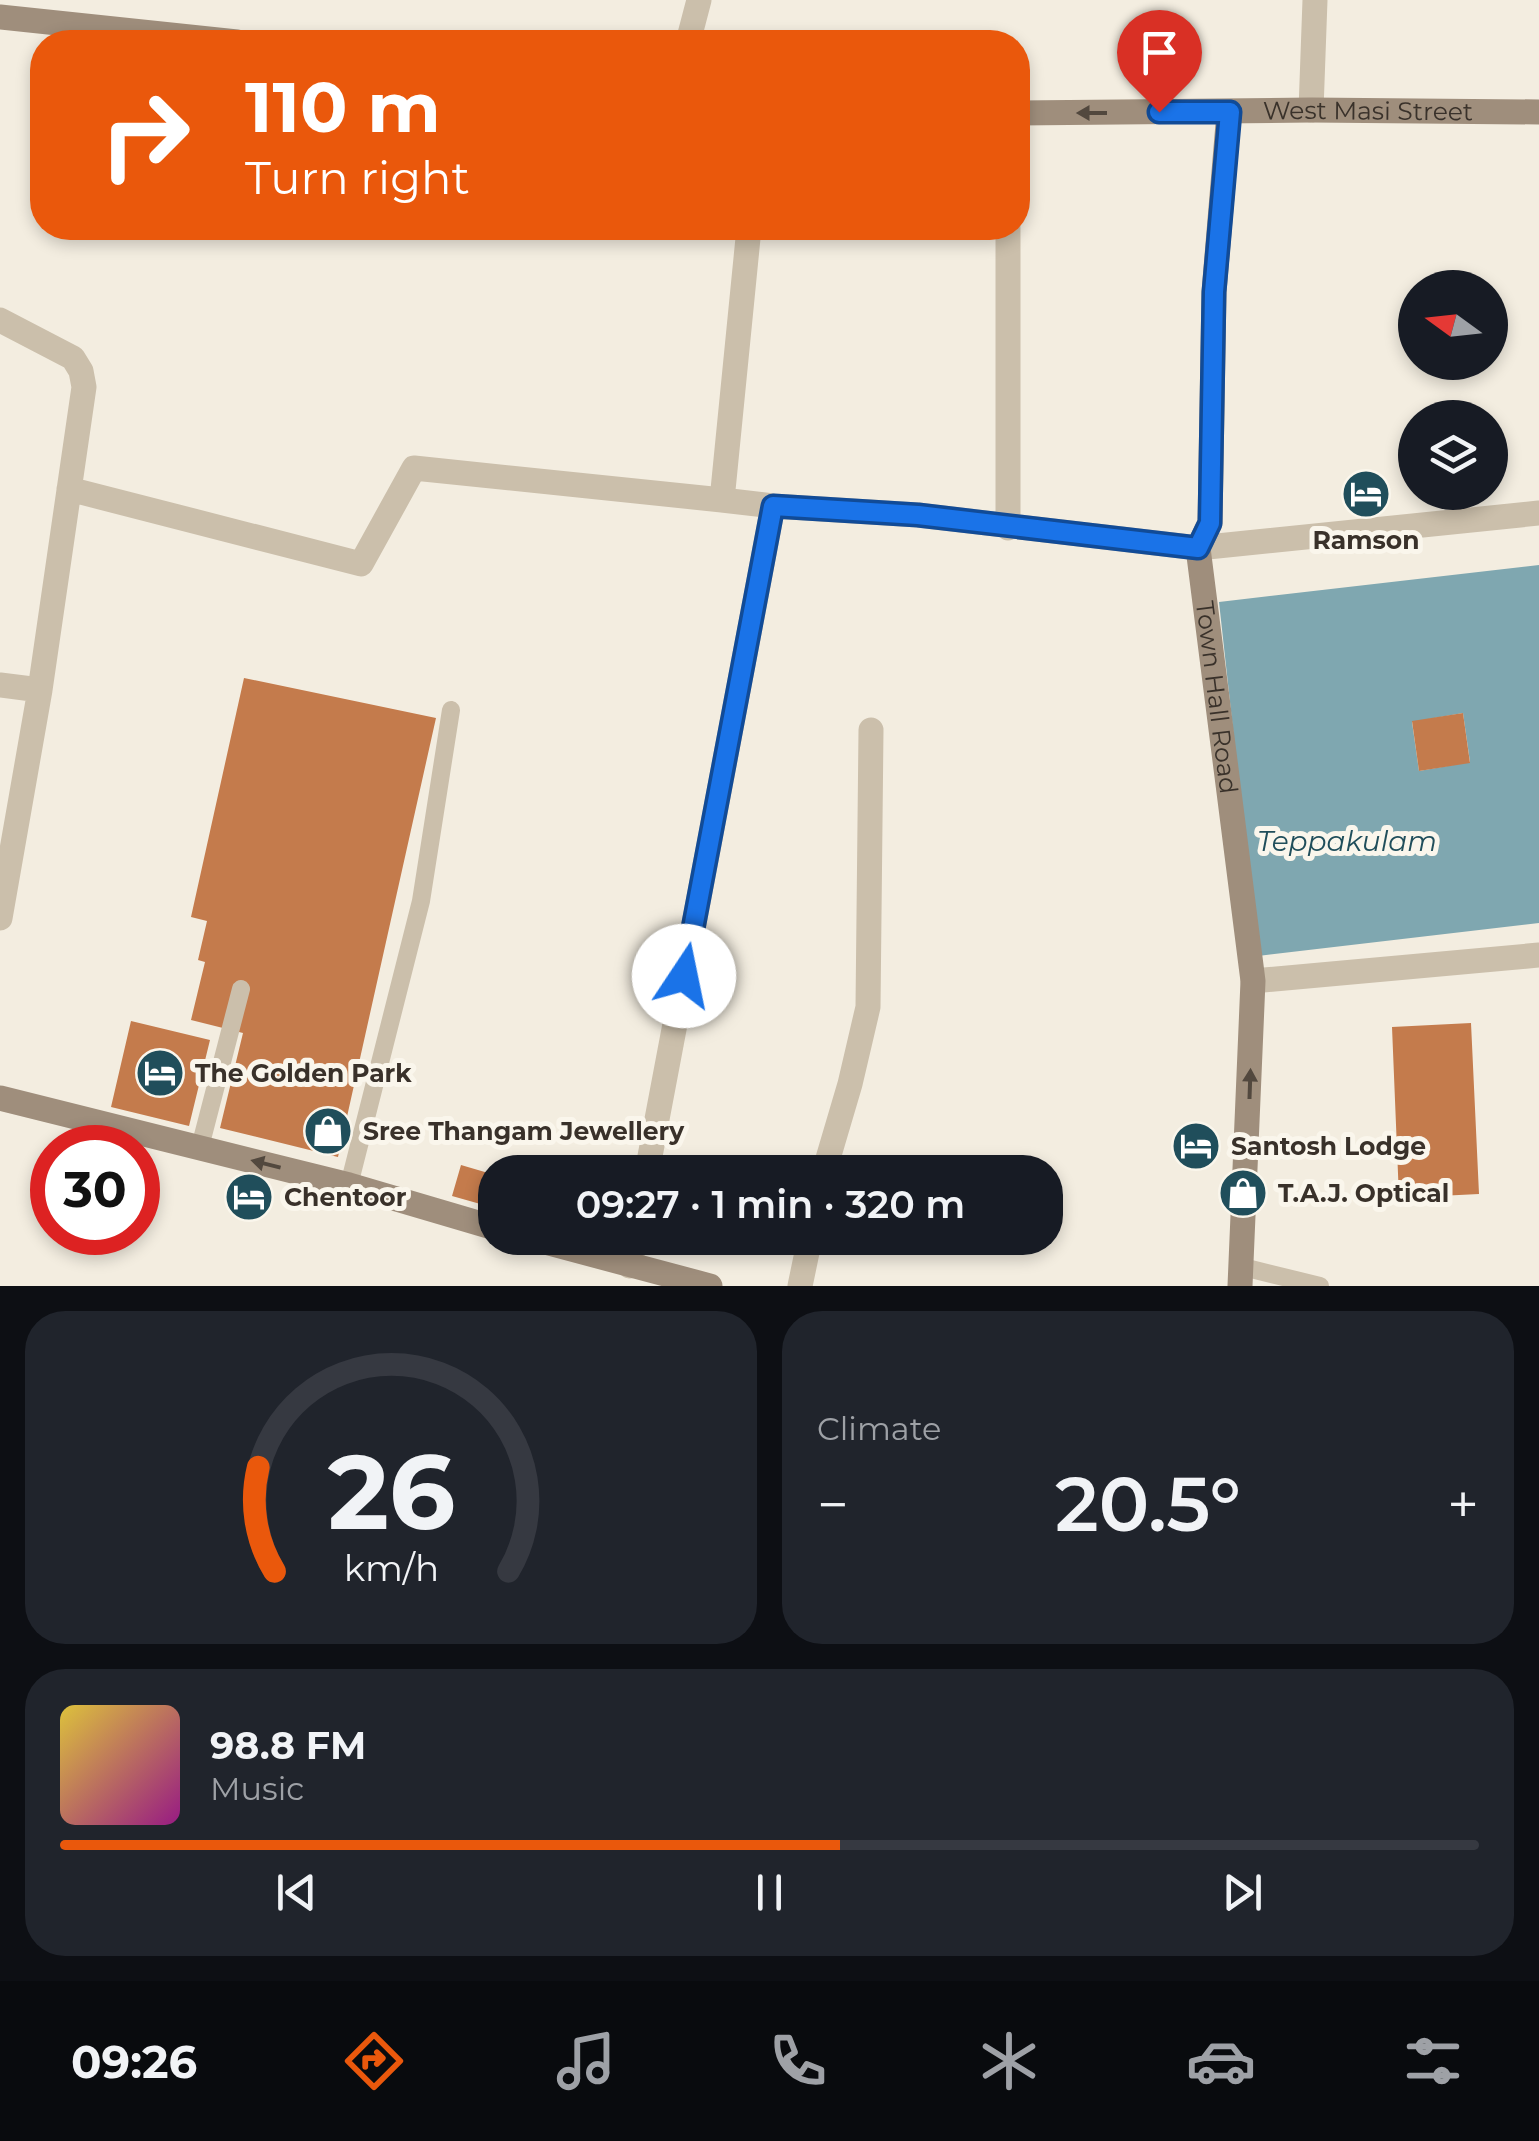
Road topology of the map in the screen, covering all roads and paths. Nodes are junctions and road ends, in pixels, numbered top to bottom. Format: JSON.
{"nodes":[{"id":1,"x":699,"y":0,"type":"edge"},
{"id":2,"x":1314,"y":0,"type":"edge"},
{"id":3,"x":0,"y":16,"type":"edge"},
{"id":4,"x":127,"y":30,"type":"edge"},
{"id":5,"x":691,"y":30,"type":"edge"},
{"id":6,"x":1311,"y":110,"type":"junction"},
{"id":7,"x":1230,"y":112,"type":"junction"},
{"id":8,"x":1539,"y":112,"type":"edge"},
{"id":9,"x":1030,"y":113,"type":"edge"},
{"id":10,"x":748,"y":240,"type":"edge"},
{"id":11,"x":1008,"y":240,"type":"edge"},
{"id":12,"x":0,"y":320,"type":"edge"},
{"id":13,"x":69,"y":490,"type":"junction"},
{"id":14,"x":722,"y":500,"type":"junction"},
{"id":15,"x":773,"y":506,"type":"junction"},
{"id":16,"x":1539,"y":513,"type":"edge"},
{"id":17,"x":1008,"y":528,"type":"junction"},
{"id":18,"x":1198,"y":548,"type":"junction"},
{"id":19,"x":0,"y":685,"type":"edge"},
{"id":20,"x":40,"y":690,"type":"junction"},
{"id":21,"x":452,"y":710,"type":"dead end"},
{"id":22,"x":871,"y":730,"type":"dead end"},
{"id":23,"x":0,"y":918,"type":"edge"},
{"id":24,"x":1539,"y":955,"type":"edge"},
{"id":25,"x":1253,"y":980,"type":"junction"},
{"id":26,"x":240,"y":989,"type":"dead end"},
{"id":27,"x":0,"y":1098,"type":"edge"},
{"id":28,"x":200,"y":1146,"type":"junction"},
{"id":29,"x":651,"y":1155,"type":"edge"},
{"id":30,"x":829,"y":1155,"type":"edge"},
{"id":31,"x":350,"y":1185,"type":"junction"},
{"id":32,"x":478,"y":1223,"type":"edge"},
{"id":33,"x":591,"y":1255,"type":"edge"},
{"id":34,"x":632,"y":1255,"type":"edge"},
{"id":35,"x":806,"y":1255,"type":"edge"},
{"id":36,"x":630,"y":1266,"type":"junction"},
{"id":37,"x":1242,"y":1276,"type":"edge"},
{"id":38,"x":710,"y":1286,"type":"edge"},
{"id":39,"x":800,"y":1286,"type":"edge"},
{"id":40,"x":1320,"y":1286,"type":"edge"}],
"edges":[{"from":1,"to":5,"type":"street"},
{"from":2,"to":6,"type":"street"},
{"from":3,"to":4,"type":"street"},
{"from":6,"to":7,"type":"street","name":"West Masi Street"},
{"from":6,"to":8,"type":"street","name":"West Masi Street"},
{"from":7,"to":9,"type":"street","name":"West Masi Street","one_way":true},
{"from":7,"to":18,"type":"street","name":"Town Hall Road"},
{"from":10,"to":14,"type":"street"},
{"from":11,"to":17,"type":"street"},
{"from":12,"to":13,"type":"street"},
{"from":13,"to":14,"type":"street"},
{"from":13,"to":20,"type":"street"},
{"from":14,"to":15,"type":"street"},
{"from":15,"to":17,"type":"street"},
{"from":15,"to":29,"type":"street"},
{"from":16,"to":18,"type":"street"},
{"from":17,"to":18,"type":"street"},
{"from":18,"to":25,"type":"street","name":"Town Hall Road"},
{"from":19,"to":20,"type":"street"},
{"from":20,"to":23,"type":"street"},
{"from":21,"to":31,"type":"lane"},
{"from":22,"to":30,"type":"street"},
{"from":24,"to":25,"type":"street"},
{"from":37,"to":25,"type":"street","name":"Town Hall Road","one_way":true},
{"from":26,"to":28,"type":"lane"},
{"from":27,"to":28,"type":"street"},
{"from":31,"to":28,"type":"street","one_way":true},
{"from":31,"to":32,"type":"street"},
{"from":33,"to":36,"type":"street"},
{"from":34,"to":36,"type":"street"},
{"from":35,"to":39,"type":"street"},
{"from":36,"to":38,"type":"street"},
{"from":37,"to":40,"type":"lane"}]}
